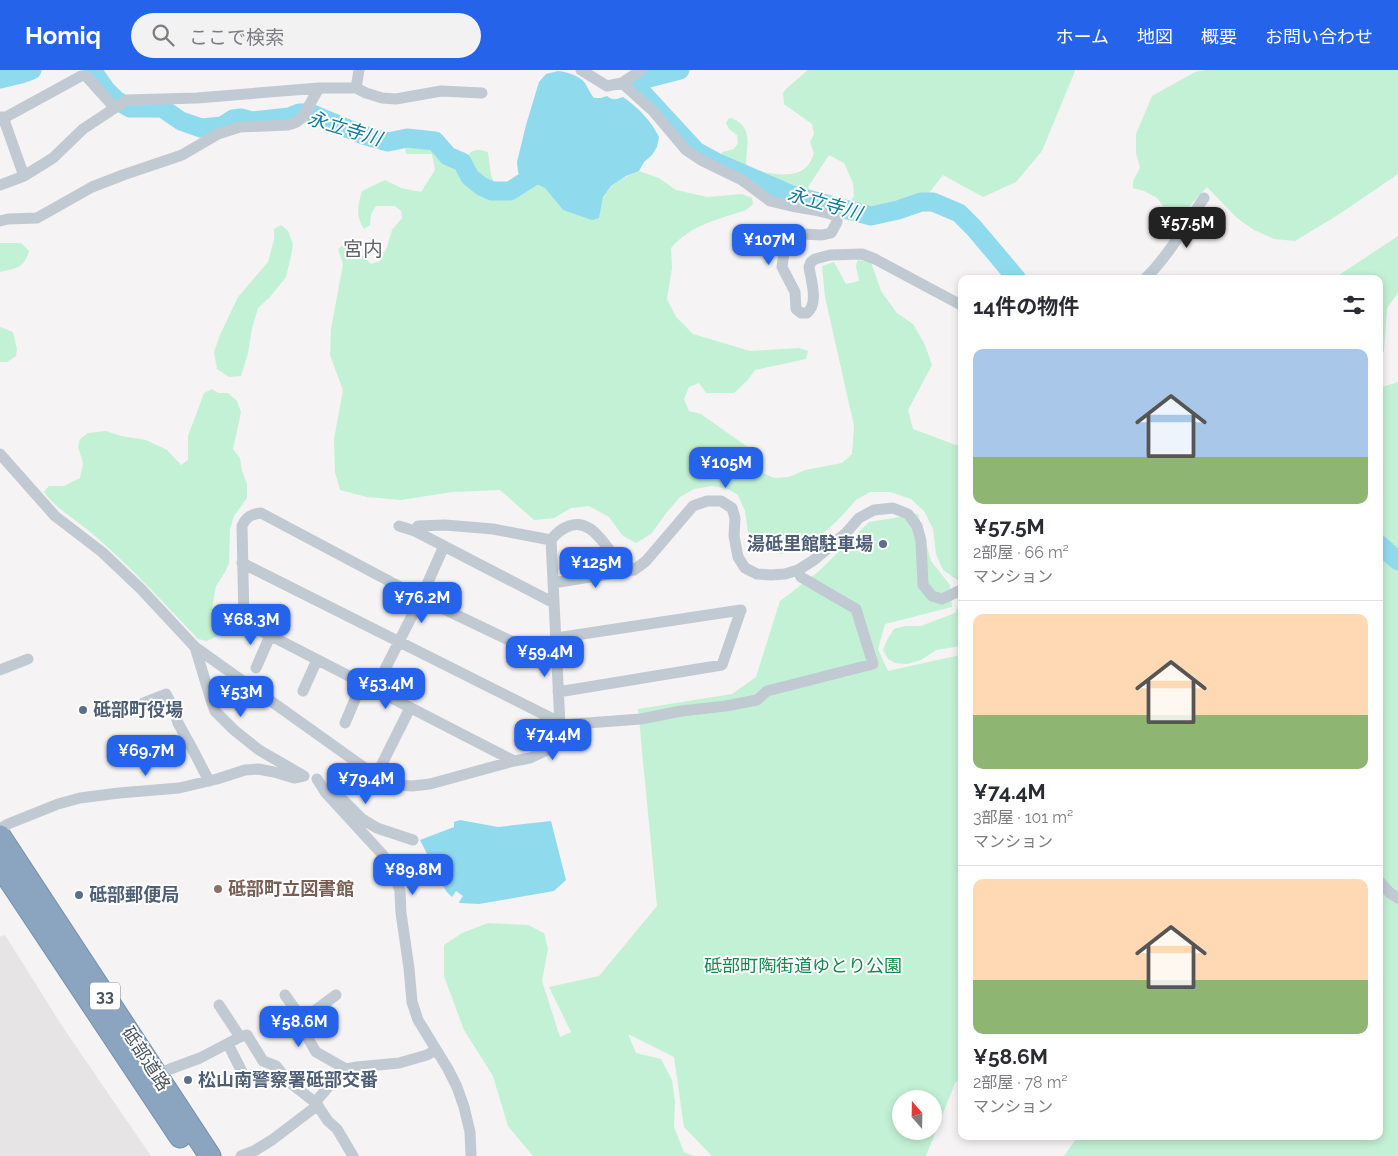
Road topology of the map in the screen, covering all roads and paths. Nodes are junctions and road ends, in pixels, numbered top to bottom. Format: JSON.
{"nodes":[{"id":1,"x":359,"y":70,"type":"edge"},
{"id":2,"x":581,"y":70,"type":"edge"},
{"id":3,"x":641,"y":70,"type":"edge"},
{"id":4,"x":622,"y":83,"type":"junction"},
{"id":5,"x":319,"y":88,"type":"junction"},
{"id":6,"x":356,"y":88,"type":"junction"},
{"id":7,"x":482,"y":93,"type":"dead end"},
{"id":8,"x":120,"y":104,"type":"junction"},
{"id":9,"x":2,"y":117,"type":"edge"},
{"id":10,"x":24,"y":176,"type":"junction"},
{"id":11,"x":0,"y":185,"type":"edge"},
{"id":12,"x":1204,"y":198,"type":"dead end"},
{"id":13,"x":0,"y":221,"type":"edge"},
{"id":14,"x":1148,"y":275,"type":"edge"},
{"id":15,"x":958,"y":302,"type":"edge"},
{"id":16,"x":0,"y":454,"type":"edge"},
{"id":17,"x":398,"y":526,"type":"dead end"},
{"id":18,"x":415,"y":531,"type":"junction"},
{"id":19,"x":551,"y":540,"type":"junction"},
{"id":20,"x":444,"y":546,"type":"junction"},
{"id":21,"x":242,"y":562,"type":"junction"},
{"id":22,"x":634,"y":570,"type":"junction"},
{"id":23,"x":798,"y":570,"type":"junction"},
{"id":24,"x":553,"y":582,"type":"junction"},
{"id":25,"x":958,"y":591,"type":"edge"},
{"id":26,"x":421,"y":598,"type":"junction"},
{"id":27,"x":554,"y":603,"type":"junction"},
{"id":28,"x":270,"y":636,"type":"junction"},
{"id":29,"x":556,"y":638,"type":"junction"},
{"id":30,"x":399,"y":641,"type":"junction"},
{"id":31,"x":195,"y":647,"type":"junction"},
{"id":32,"x":28,"y":659,"type":"dead end"},
{"id":33,"x":317,"y":660,"type":"junction"},
{"id":34,"x":557,"y":663,"type":"junction"},
{"id":35,"x":256,"y":668,"type":"dead end"},
{"id":36,"x":0,"y":670,"type":"edge"},
{"id":37,"x":362,"y":683,"type":"junction"},
{"id":38,"x":375,"y":689,"type":"junction"},
{"id":39,"x":303,"y":692,"type":"dead end"},
{"id":40,"x":558,"y":692,"type":"junction"},
{"id":41,"x":144,"y":703,"type":"dead end"},
{"id":42,"x":410,"y":708,"type":"junction"},
{"id":43,"x":346,"y":723,"type":"dead end"},
{"id":44,"x":560,"y":724,"type":"junction"},
{"id":45,"x":514,"y":761,"type":"junction"},
{"id":46,"x":304,"y":776,"type":"junction"},
{"id":47,"x":376,"y":776,"type":"junction"},
{"id":48,"x":317,"y":779,"type":"junction"},
{"id":49,"x":209,"y":781,"type":"junction"},
{"id":50,"x":0,"y":829,"type":"edge"},
{"id":51,"x":0,"y":836,"type":"edge"},
{"id":52,"x":413,"y":840,"type":"dead end"},
{"id":53,"x":0,"y":866,"type":"edge"},
{"id":54,"x":1383,"y":885,"type":"edge"},
{"id":55,"x":1398,"y":898,"type":"edge"},
{"id":56,"x":285,"y":995,"type":"dead end"},
{"id":57,"x":336,"y":995,"type":"dead end"},
{"id":58,"x":219,"y":1005,"type":"dead end"},
{"id":59,"x":300,"y":1019,"type":"junction"},
{"id":60,"x":240,"y":1037,"type":"junction"},
{"id":61,"x":228,"y":1044,"type":"junction"},
{"id":62,"x":436,"y":1050,"type":"junction"},
{"id":63,"x":346,"y":1069,"type":"junction"},
{"id":64,"x":157,"y":1075,"type":"junction"},
{"id":65,"x":244,"y":1076,"type":"dead end"},
{"id":66,"x":316,"y":1103,"type":"junction"},
{"id":67,"x":193,"y":1156,"type":"edge"},
{"id":68,"x":210,"y":1156,"type":"edge"},
{"id":69,"x":241,"y":1156,"type":"edge"},
{"id":70,"x":353,"y":1156,"type":"edge"},
{"id":71,"x":471,"y":1156,"type":"edge"}],
"edges":[{"from":1,"to":6,"type":"street"},
{"from":2,"to":4,"type":"street"},
{"from":3,"to":4,"type":"street"},
{"from":4,"to":15,"type":"street"},
{"from":5,"to":6,"type":"street"},
{"from":5,"to":8,"type":"street"},
{"from":5,"to":13,"type":"street"},
{"from":6,"to":7,"type":"street"},
{"from":8,"to":9,"type":"street"},
{"from":8,"to":10,"type":"street"},
{"from":9,"to":10,"type":"street"},
{"from":10,"to":11,"type":"street"},
{"from":12,"to":14,"type":"street"},
{"from":16,"to":31,"type":"street"},
{"from":17,"to":18,"type":"street"},
{"from":18,"to":19,"type":"street"},
{"from":18,"to":20,"type":"street"},
{"from":19,"to":22,"type":"street"},
{"from":19,"to":24,"type":"street"},
{"from":20,"to":26,"type":"street"},
{"from":20,"to":27,"type":"street"},
{"from":21,"to":26,"type":"street"},
{"from":21,"to":28,"type":"street"},
{"from":21,"to":30,"type":"street"},
{"from":22,"to":23,"type":"street"},
{"from":22,"to":24,"type":"street"},
{"from":23,"to":25,"type":"street"},
{"from":23,"to":44,"type":"street"},
{"from":24,"to":27,"type":"street"},
{"from":26,"to":30,"type":"street"},
{"from":26,"to":34,"type":"street"},
{"from":27,"to":29,"type":"street"},
{"from":28,"to":33,"type":"street"},
{"from":28,"to":35,"type":"street"},
{"from":29,"to":34,"type":"street"},
{"from":29,"to":40,"type":"street"},
{"from":30,"to":38,"type":"street"},
{"from":30,"to":44,"type":"street"},
{"from":31,"to":46,"type":"street"},
{"from":31,"to":47,"type":"street"},
{"from":32,"to":36,"type":"street"},
{"from":33,"to":37,"type":"street"},
{"from":33,"to":39,"type":"street"},
{"from":34,"to":40,"type":"street"},
{"from":37,"to":38,"type":"street"},
{"from":37,"to":43,"type":"street"},
{"from":38,"to":42,"type":"street"},
{"from":40,"to":44,"type":"street"},
{"from":41,"to":49,"type":"street"},
{"from":42,"to":45,"type":"street"},
{"from":42,"to":47,"type":"street"},
{"from":44,"to":45,"type":"street"},
{"from":45,"to":47,"type":"street"},
{"from":46,"to":48,"type":"street"},
{"from":46,"to":49,"type":"street"},
{"from":48,"to":52,"type":"street"},
{"from":48,"to":62,"type":"street"},
{"from":49,"to":50,"type":"street"},
{"from":51,"to":64,"type":"highway","name":"砥部道路","number":"33"},
{"from":53,"to":67,"type":"highway","name":"砥部道路","number":"33"},
{"from":54,"to":55,"type":"street"},
{"from":56,"to":59,"type":"street"},
{"from":57,"to":59,"type":"street"},
{"from":58,"to":60,"type":"street"},
{"from":59,"to":63,"type":"street"},
{"from":60,"to":61,"type":"street"},
{"from":60,"to":66,"type":"street"},
{"from":61,"to":64,"type":"street"},
{"from":61,"to":65,"type":"street"},
{"from":62,"to":63,"type":"street"},
{"from":62,"to":71,"type":"street"},
{"from":63,"to":66,"type":"street"},
{"from":64,"to":68,"type":"highway","name":"砥部道路","number":"33"},
{"from":66,"to":69,"type":"street"},
{"from":66,"to":70,"type":"street"}]}
